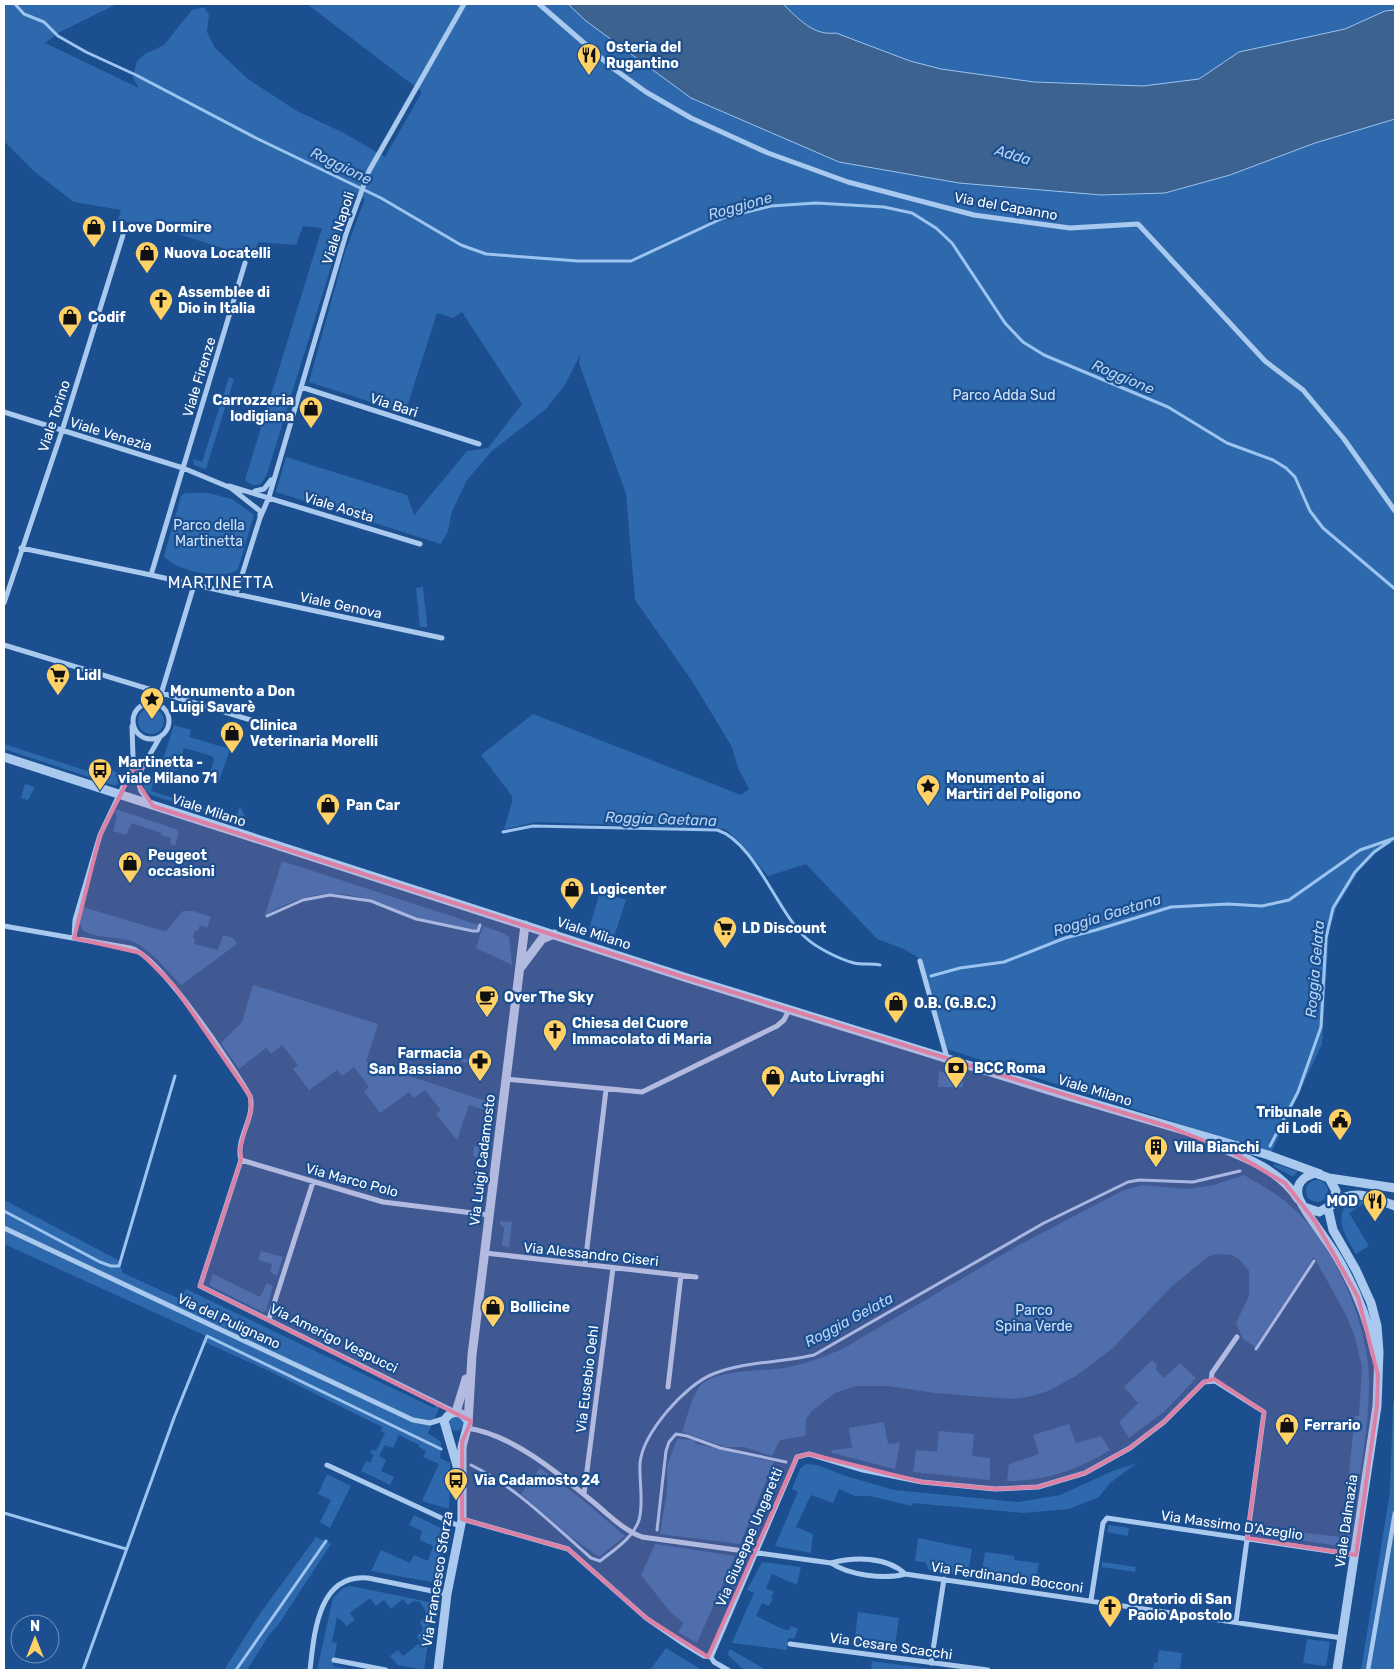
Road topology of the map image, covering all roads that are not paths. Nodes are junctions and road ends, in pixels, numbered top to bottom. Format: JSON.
{"nodes":[{"id":1,"x":464,"y":4,"type":"edge"},
{"id":2,"x":539,"y":4,"type":"edge"},
{"id":3,"x":123,"y":235,"type":"dead end"},
{"id":4,"x":245,"y":263,"type":"dead end"},
{"id":5,"x":301,"y":386,"type":"junction"},
{"id":6,"x":4,"y":412,"type":"edge"},
{"id":7,"x":62,"y":431,"type":"junction"},
{"id":8,"x":479,"y":444,"type":"dead end"},
{"id":9,"x":183,"y":468,"type":"junction"},
{"id":10,"x":273,"y":477,"type":"junction"},
{"id":11,"x":226,"y":485,"type":"junction"},
{"id":12,"x":251,"y":491,"type":"junction"},
{"id":13,"x":269,"y":497,"type":"junction"},
{"id":14,"x":1395,"y":510,"type":"edge"},
{"id":15,"x":260,"y":518,"type":"junction"},
{"id":16,"x":420,"y":544,"type":"dead end"},
{"id":17,"x":21,"y":548,"type":"junction"},
{"id":18,"x":151,"y":575,"type":"junction"},
{"id":19,"x":194,"y":585,"type":"junction"},
{"id":20,"x":236,"y":594,"type":"junction"},
{"id":21,"x":4,"y":602,"type":"edge"},
{"id":22,"x":442,"y":638,"type":"dead end"},
{"id":23,"x":4,"y":644,"type":"edge"},
{"id":24,"x":161,"y":693,"type":"junction"},
{"id":25,"x":158,"y":704,"type":"junction"},
{"id":26,"x":133,"y":723,"type":"junction"},
{"id":27,"x":270,"y":726,"type":"dead end"},
{"id":28,"x":160,"y":737,"type":"junction"},
{"id":29,"x":7,"y":759,"type":"edge"},
{"id":30,"x":143,"y":766,"type":"junction"},
{"id":31,"x":119,"y":795,"type":"junction"},
{"id":32,"x":153,"y":806,"type":"junction"},
{"id":33,"x":525,"y":925,"type":"junction"},
{"id":34,"x":4,"y":926,"type":"edge"},
{"id":35,"x":554,"y":934,"type":"junction"},
{"id":36,"x":74,"y":938,"type":"junction"},
{"id":37,"x":920,"y":961,"type":"dead end"},
{"id":38,"x":520,"y":970,"type":"junction"},
{"id":39,"x":789,"y":1010,"type":"junction"},
{"id":40,"x":947,"y":1059,"type":"junction"},
{"id":41,"x":506,"y":1079,"type":"junction"},
{"id":42,"x":606,"y":1090,"type":"junction"},
{"id":43,"x":1170,"y":1127,"type":"junction"},
{"id":44,"x":241,"y":1160,"type":"junction"},
{"id":45,"x":1320,"y":1174,"type":"junction"},
{"id":46,"x":1329,"y":1178,"type":"junction"},
{"id":47,"x":314,"y":1182,"type":"junction"},
{"id":48,"x":1384,"y":1188,"type":"junction"},
{"id":49,"x":1395,"y":1188,"type":"edge"},
{"id":50,"x":1395,"y":1193,"type":"edge"},
{"id":51,"x":1298,"y":1199,"type":"junction"},
{"id":52,"x":1330,"y":1206,"type":"junction"},
{"id":53,"x":1395,"y":1206,"type":"edge"},
{"id":54,"x":1304,"y":1207,"type":"junction"},
{"id":55,"x":489,"y":1215,"type":"junction"},
{"id":56,"x":4,"y":1228,"type":"edge"},
{"id":57,"x":485,"y":1253,"type":"junction"},
{"id":58,"x":585,"y":1264,"type":"junction"},
{"id":59,"x":613,"y":1268,"type":"junction"},
{"id":60,"x":682,"y":1275,"type":"junction"},
{"id":61,"x":696,"y":1277,"type":"dead end"},
{"id":62,"x":269,"y":1319,"type":"junction"},
{"id":63,"x":1237,"y":1337,"type":"dead end"},
{"id":64,"x":472,"y":1354,"type":"junction"},
{"id":65,"x":1378,"y":1375,"type":"junction"},
{"id":66,"x":1211,"y":1380,"type":"junction"},
{"id":67,"x":668,"y":1387,"type":"dead end"},
{"id":68,"x":456,"y":1412,"type":"junction"},
{"id":69,"x":446,"y":1417,"type":"junction"},
{"id":70,"x":466,"y":1426,"type":"junction"},
{"id":71,"x":447,"y":1432,"type":"junction"},
{"id":72,"x":326,"y":1465,"type":"dead end"},
{"id":73,"x":462,"y":1491,"type":"junction"},
{"id":74,"x":584,"y":1494,"type":"junction"},
{"id":75,"x":1395,"y":1513,"type":"edge"},
{"id":76,"x":462,"y":1523,"type":"junction"},
{"id":77,"x":1248,"y":1538,"type":"junction"},
{"id":78,"x":755,"y":1553,"type":"junction"},
{"id":79,"x":1356,"y":1555,"type":"junction"},
{"id":80,"x":831,"y":1563,"type":"junction"},
{"id":81,"x":905,"y":1574,"type":"junction"},
{"id":82,"x":944,"y":1579,"type":"junction"},
{"id":83,"x":447,"y":1594,"type":"junction"},
{"id":84,"x":1091,"y":1600,"type":"junction"},
{"id":85,"x":1236,"y":1622,"type":"junction"},
{"id":86,"x":1342,"y":1638,"type":"junction"},
{"id":87,"x":790,"y":1644,"type":"dead end"},
{"id":88,"x":711,"y":1657,"type":"junction"},
{"id":89,"x":334,"y":1660,"type":"dead end"},
{"id":90,"x":931,"y":1663,"type":"junction"},
{"id":91,"x":310,"y":1670,"type":"edge"},
{"id":92,"x":386,"y":1670,"type":"edge"},
{"id":93,"x":438,"y":1670,"type":"edge"},
{"id":94,"x":728,"y":1670,"type":"edge"},
{"id":95,"x":988,"y":1670,"type":"edge"},
{"id":96,"x":1337,"y":1670,"type":"edge"},
{"id":97,"x":1368,"y":1670,"type":"edge"}],
"edges":[{"from":1,"to":5,"type":"street","name":"Viale Napoli"},
{"from":2,"to":14,"type":"street","name":"Via del Capanno"},
{"from":3,"to":7,"type":"street","name":"Viale Torino"},
{"from":4,"to":9,"type":"street","name":"Viale Firenze"},
{"from":5,"to":8,"type":"street","name":"Via Bari"},
{"from":5,"to":10,"type":"street","name":"Viale Napoli"},
{"from":6,"to":7,"type":"street","name":"Viale Venezia"},
{"from":7,"to":9,"type":"street","name":"Viale Venezia"},
{"from":7,"to":17,"type":"street","name":"Viale Torino"},
{"from":9,"to":11,"type":"street","name":"Viale Venezia"},
{"from":9,"to":18,"type":"street","name":"Viale Firenze"},
{"from":10,"to":12,"type":"street"},
{"from":10,"to":13,"type":"street","name":"Viale Napoli"},
{"from":11,"to":12,"type":"street","name":"Viale Aosta"},
{"from":11,"to":15,"type":"street"},
{"from":12,"to":13,"type":"street","name":"Viale Aosta"},
{"from":13,"to":15,"type":"street","name":"Viale Napoli"},
{"from":13,"to":16,"type":"street","name":"Viale Aosta"},
{"from":15,"to":20,"type":"street","name":"Viale Napoli"},
{"from":17,"to":18,"type":"street"},
{"from":17,"to":21,"type":"street","name":"Viale Torino"},
{"from":18,"to":19,"type":"street","name":"Viale Genova"},
{"from":19,"to":20,"type":"street","name":"Viale Genova"},
{"from":19,"to":24,"type":"street"},
{"from":20,"to":22,"type":"street","name":"Viale Genova"},
{"from":23,"to":24,"type":"street"},
{"from":24,"to":25,"type":"street"},
{"from":24,"to":27,"type":"street"},
{"from":25,"to":26,"type":"street"},
{"from":25,"to":28,"type":"street"},
{"from":26,"to":28,"type":"street"},
{"from":26,"to":30,"type":"street"},
{"from":28,"to":30,"type":"street"},
{"from":29,"to":31,"type":"street","name":"Viale Milano"},
{"from":30,"to":31,"type":"street"},
{"from":30,"to":32,"type":"street"},
{"from":31,"to":32,"type":"street","name":"Viale Milano"},
{"from":31,"to":36,"type":"street"},
{"from":32,"to":33,"type":"street","name":"Viale Milano"},
{"from":33,"to":35,"type":"street","name":"Viale Milano"},
{"from":33,"to":38,"type":"street","name":"Via Luigi Cadamosto"},
{"from":34,"to":36,"type":"street"},
{"from":35,"to":38,"type":"street","name":"Via Luigi Cadamosto"},
{"from":35,"to":39,"type":"street","name":"Viale Milano"},
{"from":36,"to":44,"type":"street"},
{"from":37,"to":40,"type":"street"},
{"from":38,"to":41,"type":"street","name":"Via Luigi Cadamosto"},
{"from":39,"to":40,"type":"street","name":"Viale Milano"},
{"from":39,"to":42,"type":"street"},
{"from":40,"to":43,"type":"street","name":"Viale Milano"},
{"from":41,"to":42,"type":"street"},
{"from":41,"to":55,"type":"street","name":"Via Luigi Cadamosto"},
{"from":42,"to":58,"type":"street"},
{"from":43,"to":45,"type":"street","name":"Viale Milano"},
{"from":43,"to":51,"type":"street","name":"Viale Milano"},
{"from":44,"to":47,"type":"street","name":"Via Marco Polo"},
{"from":44,"to":62,"type":"street","name":"Via Amerigo Vespucci"},
{"from":45,"to":46,"type":"street"},
{"from":45,"to":51,"type":"street"},
{"from":46,"to":48,"type":"street"},
{"from":46,"to":52,"type":"street"},
{"from":47,"to":55,"type":"street","name":"Via Marco Polo"},
{"from":47,"to":62,"type":"street"},
{"from":48,"to":49,"type":"street"},
{"from":48,"to":50,"type":"street"},
{"from":51,"to":54,"type":"street"},
{"from":52,"to":53,"type":"street"},
{"from":52,"to":54,"type":"street"},
{"from":52,"to":65,"type":"street","name":"Viale Dalmazia"},
{"from":54,"to":65,"type":"street","name":"Viale Dalmazia"},
{"from":55,"to":57,"type":"street","name":"Via Luigi Cadamosto"},
{"from":56,"to":69,"type":"street","name":"Via del Pulignano"},
{"from":57,"to":58,"type":"street","name":"Via Alessandro Ciseri"},
{"from":57,"to":64,"type":"street","name":"Via Luigi Cadamosto"},
{"from":58,"to":59,"type":"street","name":"Via Alessandro Ciseri"},
{"from":59,"to":60,"type":"street","name":"Via Alessandro Ciseri"},
{"from":59,"to":74,"type":"street","name":"Via Eusebio Oehl"},
{"from":60,"to":61,"type":"street","name":"Via Alessandro Ciseri"},
{"from":60,"to":67,"type":"street"},
{"from":62,"to":68,"type":"street","name":"Via Amerigo Vespucci"},
{"from":63,"to":66,"type":"street","name":"Via Giuseppe Ungaretti"},
{"from":64,"to":68,"type":"street","name":"Via Luigi Cadamosto"},
{"from":64,"to":70,"type":"street","name":"Via Luigi Cadamosto"},
{"from":65,"to":79,"type":"street","name":"Viale Dalmazia"},
{"from":66,"to":77,"type":"street"},
{"from":66,"to":78,"type":"street","name":"Via Giuseppe Ungaretti"},
{"from":68,"to":69,"type":"street"},
{"from":68,"to":70,"type":"street"},
{"from":69,"to":71,"type":"street"},
{"from":70,"to":71,"type":"street"},
{"from":70,"to":73,"type":"street","name":"Via Francesco Sforza"},
{"from":70,"to":74,"type":"street","name":"Via Ferdinando Bocconi"},
{"from":71,"to":73,"type":"street","name":"Via Francesco Sforza"},
{"from":72,"to":76,"type":"street"},
{"from":73,"to":76,"type":"street","name":"Via Francesco Sforza"},
{"from":74,"to":78,"type":"street","name":"Via Ferdinando Bocconi"},
{"from":75,"to":97,"type":"street"},
{"from":76,"to":83,"type":"street","name":"Via Francesco Sforza"},
{"from":76,"to":88,"type":"street"},
{"from":77,"to":79,"type":"street","name":"Via Massimo D’Azeglio"},
{"from":77,"to":84,"type":"street","name":"Via Massimo D’Azeglio"},
{"from":77,"to":85,"type":"street"},
{"from":78,"to":80,"type":"street","name":"Via Ferdinando Bocconi"},
{"from":78,"to":88,"type":"street","name":"Via Giuseppe Ungaretti"},
{"from":79,"to":86,"type":"street","name":"Viale Dalmazia"},
{"from":80,"to":81,"type":"street","name":"Via Ferdinando Bocconi"},
{"from":80,"to":81,"type":"street","name":"Via Ferdinando Bocconi"},
{"from":81,"to":82,"type":"street","name":"Via Ferdinando Bocconi"},
{"from":82,"to":84,"type":"street","name":"Via Ferdinando Bocconi"},
{"from":82,"to":90,"type":"street"},
{"from":83,"to":91,"type":"street"},
{"from":83,"to":93,"type":"street","name":"Via Francesco Sforza"},
{"from":84,"to":85,"type":"street","name":"Via Ferdinando Bocconi"},
{"from":85,"to":86,"type":"street","name":"Via Ferdinando Bocconi"},
{"from":86,"to":96,"type":"street","name":"Viale Dalmazia"},
{"from":87,"to":90,"type":"street","name":"Via Cesare Scacchi"},
{"from":88,"to":94,"type":"street"},
{"from":89,"to":92,"type":"street"},
{"from":90,"to":95,"type":"street","name":"Via Cesare Scacchi"}]}
